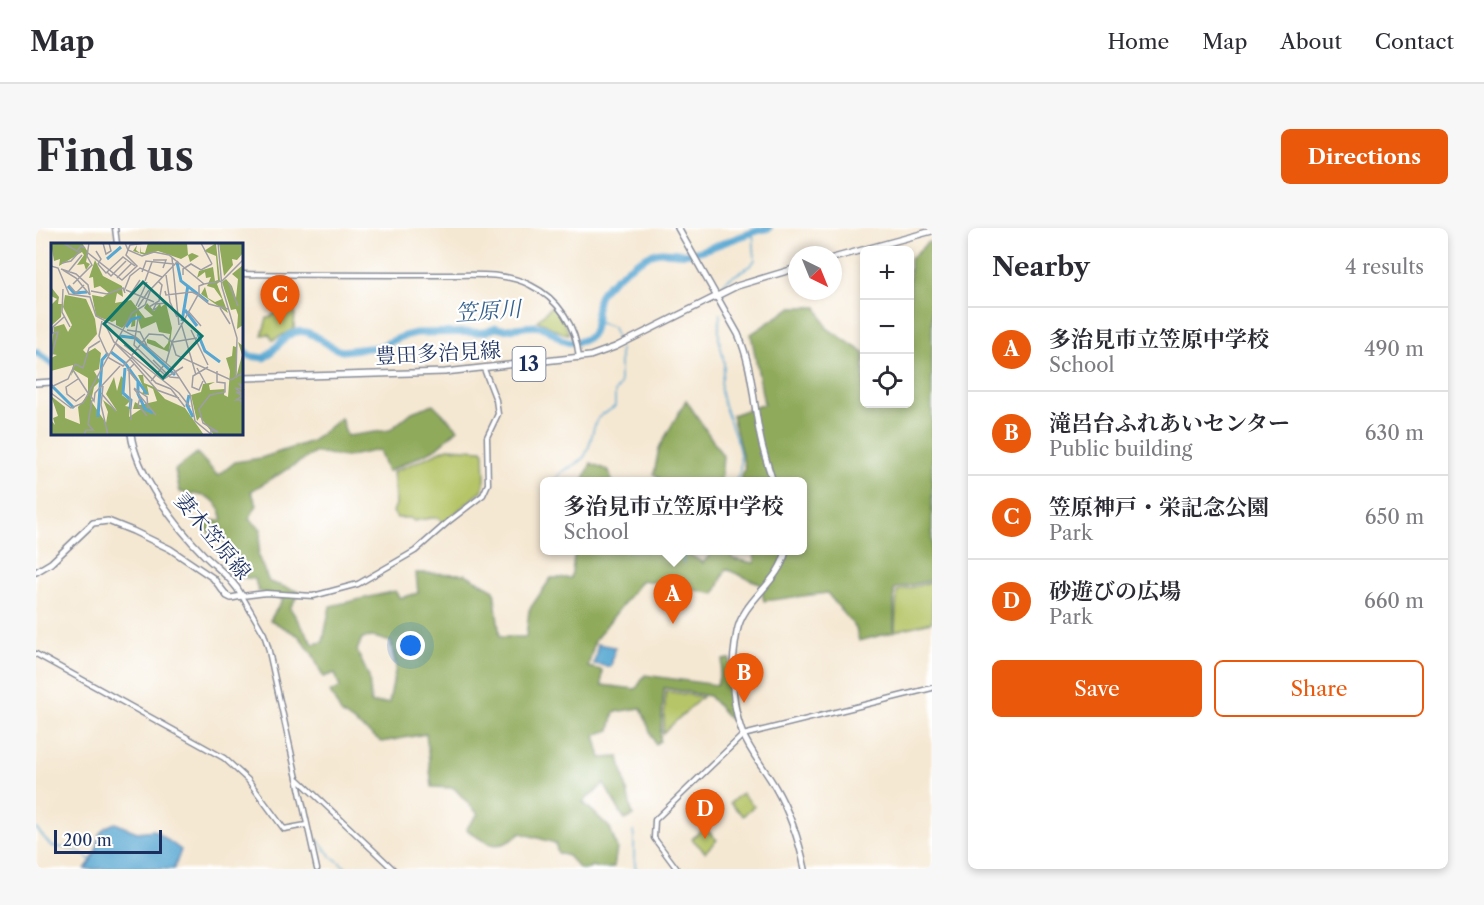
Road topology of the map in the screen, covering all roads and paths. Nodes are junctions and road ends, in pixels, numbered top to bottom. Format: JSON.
{"nodes":[{"id":1,"x":115,"y":228,"type":"edge"},
{"id":2,"x":678,"y":228,"type":"edge"},
{"id":3,"x":918,"y":231,"type":"edge"},
{"id":4,"x":932,"y":231,"type":"edge"},
{"id":5,"x":117,"y":243,"type":"edge"},
{"id":6,"x":842,"y":255,"type":"edge"},
{"id":7,"x":788,"y":271,"type":"edge"},
{"id":8,"x":243,"y":274,"type":"edge"},
{"id":9,"x":716,"y":297,"type":"junction"},
{"id":10,"x":579,"y":358,"type":"junction"},
{"id":11,"x":484,"y":369,"type":"junction"},
{"id":12,"x":243,"y":378,"type":"edge"},
{"id":13,"x":51,"y":382,"type":"edge"},
{"id":14,"x":36,"y":383,"type":"edge"},
{"id":15,"x":131,"y":435,"type":"edge"},
{"id":16,"x":772,"y":477,"type":"edge"},
{"id":17,"x":784,"y":555,"type":"edge"},
{"id":18,"x":36,"y":573,"type":"edge"},
{"id":19,"x":242,"y":596,"type":"junction"},
{"id":20,"x":36,"y":654,"type":"edge"},
{"id":21,"x":932,"y":688,"type":"edge"},
{"id":22,"x":743,"y":735,"type":"junction"},
{"id":23,"x":297,"y":778,"type":"junction"},
{"id":24,"x":306,"y":825,"type":"junction"},
{"id":25,"x":317,"y":869,"type":"edge"},
{"id":26,"x":393,"y":869,"type":"edge"},
{"id":27,"x":677,"y":869,"type":"edge"},
{"id":28,"x":805,"y":869,"type":"edge"}],
"edges":[{"from":1,"to":5,"type":"street"},
{"from":2,"to":9,"type":"main road"},
{"from":3,"to":4,"type":"main road"},
{"from":3,"to":6,"type":"main road"},
{"from":7,"to":9,"type":"main road","name":"豊田多治見線","number":"13"},
{"from":8,"to":10,"type":"street"},
{"from":9,"to":10,"type":"main road","name":"豊田多治見線","number":"13"},
{"from":9,"to":16,"type":"main road"},
{"from":10,"to":11,"type":"main road","name":"豊田多治見線","number":"13"},
{"from":11,"to":12,"type":"main road","name":"豊田多治見線","number":"13"},
{"from":11,"to":19,"type":"street"},
{"from":13,"to":14,"type":"main road"},
{"from":15,"to":19,"type":"main road","name":"妻木笠原線"},
{"from":17,"to":22,"type":"main road"},
{"from":18,"to":19,"type":"main road","name":"妻木笠原線"},
{"from":19,"to":23,"type":"street"},
{"from":20,"to":24,"type":"street"},
{"from":21,"to":22,"type":"street"},
{"from":22,"to":27,"type":"street"},
{"from":22,"to":28,"type":"main road"},
{"from":23,"to":24,"type":"street"},
{"from":23,"to":26,"type":"street"},
{"from":24,"to":25,"type":"street"}]}
